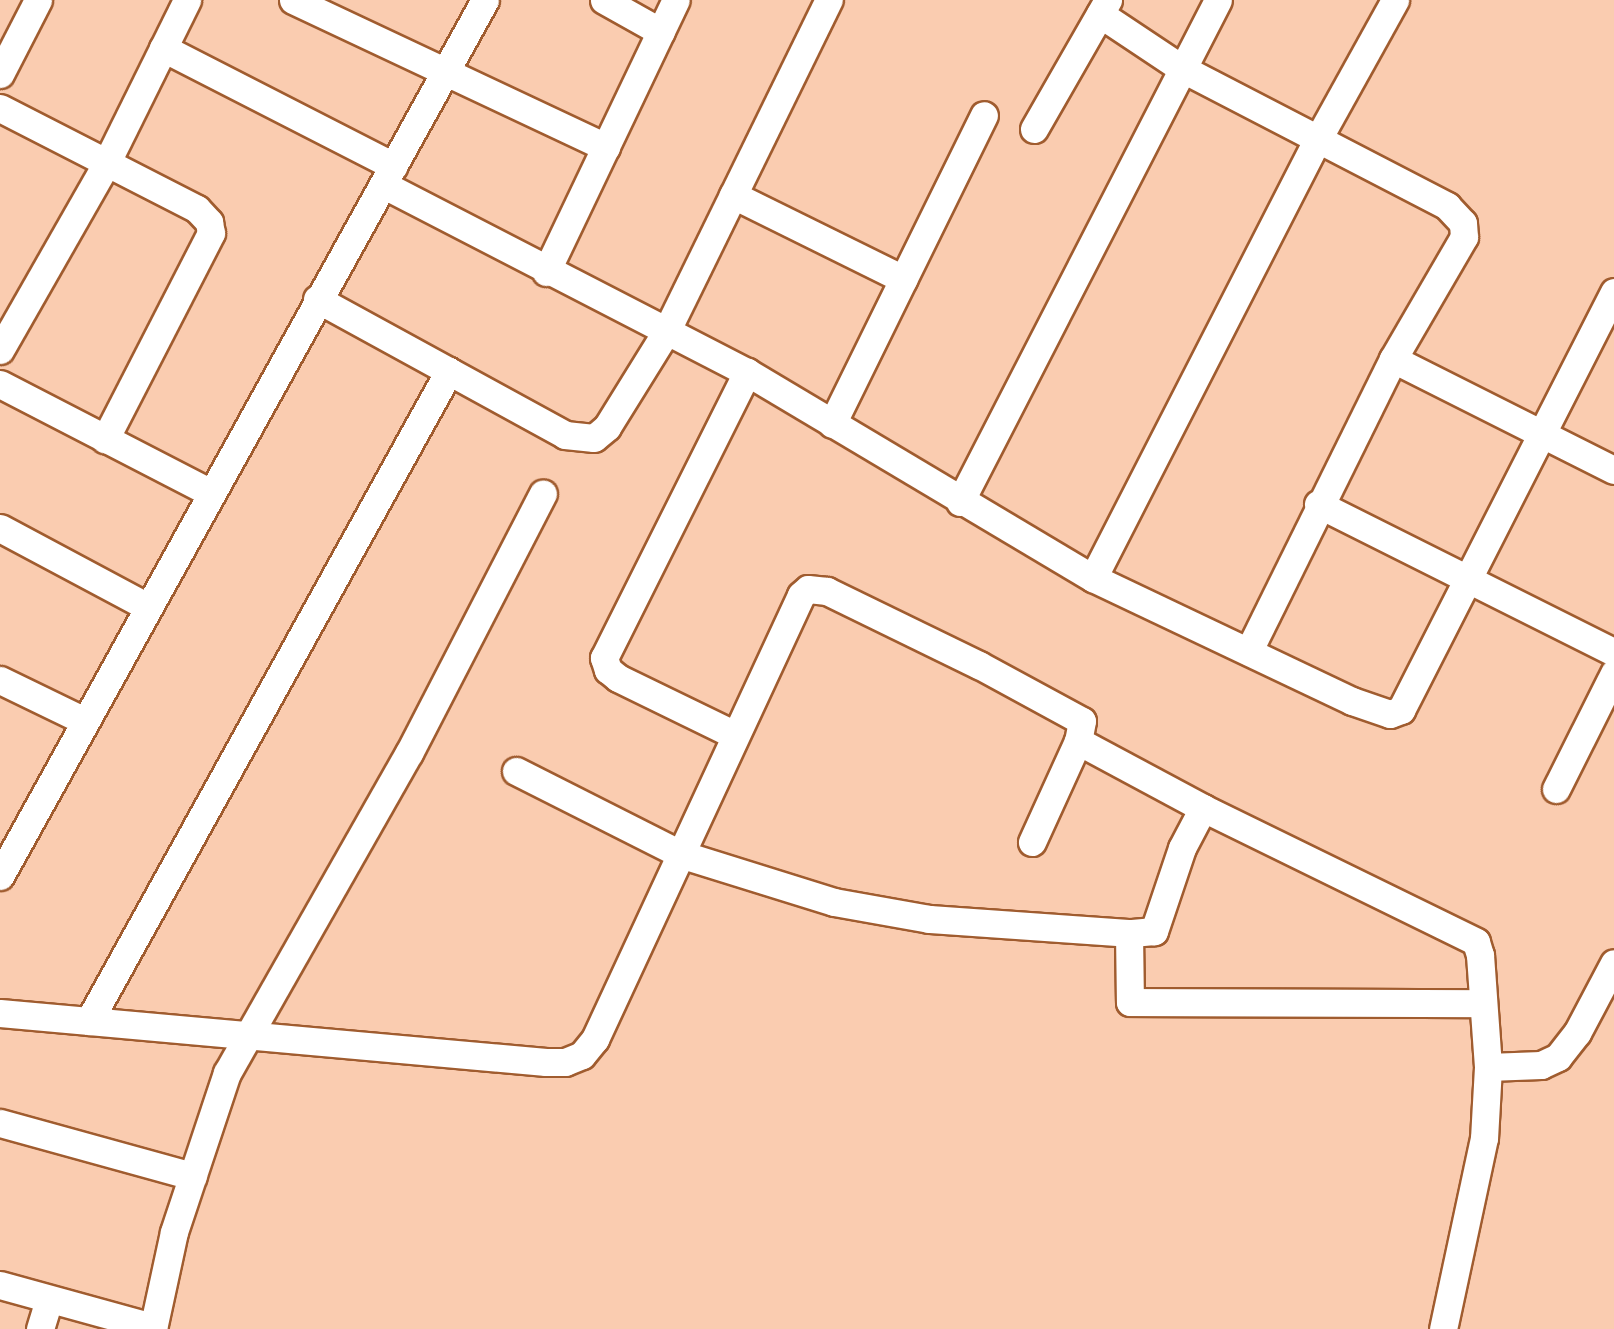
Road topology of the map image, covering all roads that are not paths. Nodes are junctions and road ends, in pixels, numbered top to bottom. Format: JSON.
{"nodes":[{"id":1,"x":38,"y":0,"type":"edge"},
{"id":2,"x":187,"y":0,"type":"edge"},
{"id":3,"x":293,"y":0,"type":"edge"},
{"id":4,"x":485,"y":0,"type":"edge"},
{"id":5,"x":604,"y":0,"type":"edge"},
{"id":6,"x":676,"y":0,"type":"edge"},
{"id":7,"x":829,"y":0,"type":"edge"},
{"id":8,"x":1218,"y":0,"type":"edge"},
{"id":9,"x":1395,"y":0,"type":"edge"},
{"id":10,"x":1104,"y":7,"type":"edge"},
{"id":11,"x":342,"y":10,"type":"edge"},
{"id":12,"x":661,"y":32,"type":"junction"},
{"id":13,"x":163,"y":48,"type":"junction"},
{"id":14,"x":1181,"y":68,"type":"junction"},
{"id":15,"x":447,"y":71,"type":"junction"},
{"id":16,"x":0,"y":74,"type":"edge"},
{"id":17,"x":0,"y":108,"type":"edge"},
{"id":18,"x":984,"y":115,"type":"dead end"},
{"id":19,"x":1034,"y":129,"type":"dead end"},
{"id":20,"x":1318,"y":139,"type":"junction"},
{"id":21,"x":606,"y":147,"type":"junction"},
{"id":22,"x":106,"y":164,"type":"junction"},
{"id":23,"x":389,"y":175,"type":"junction"},
{"id":24,"x":733,"y":195,"type":"junction"},
{"id":25,"x":546,"y":272,"type":"junction"},
{"id":26,"x":903,"y":279,"type":"junction"},
{"id":27,"x":1614,"y":292,"type":"edge"},
{"id":28,"x":317,"y":299,"type":"junction"},
{"id":29,"x":666,"y":332,"type":"junction"},
{"id":30,"x":0,"y":350,"type":"edge"},
{"id":31,"x":1393,"y":359,"type":"junction"},
{"id":32,"x":449,"y":371,"type":"junction"},
{"id":33,"x":747,"y":372,"type":"junction"},
{"id":34,"x":0,"y":384,"type":"edge"},
{"id":35,"x":832,"y":424,"type":"junction"},
{"id":36,"x":1544,"y":435,"type":"junction"},
{"id":37,"x":105,"y":439,"type":"junction"},
{"id":38,"x":1614,"y":470,"type":"edge"},
{"id":39,"x":211,"y":493,"type":"junction"},
{"id":40,"x":543,"y":493,"type":"dead end"},
{"id":41,"x":960,"y":502,"type":"junction"},
{"id":42,"x":1318,"y":504,"type":"junction"},
{"id":43,"x":0,"y":528,"type":"edge"},
{"id":44,"x":1093,"y":578,"type":"junction"},
{"id":45,"x":1469,"y":580,"type":"junction"},
{"id":46,"x":148,"y":607,"type":"junction"},
{"id":47,"x":1248,"y":651,"type":"junction"},
{"id":48,"x":1614,"y":652,"type":"edge"},
{"id":49,"x":1614,"y":673,"type":"edge"},
{"id":50,"x":0,"y":680,"type":"edge"},
{"id":51,"x":85,"y":721,"type":"junction"},
{"id":52,"x":735,"y":735,"type":"junction"},
{"id":53,"x":1078,"y":741,"type":"junction"},
{"id":54,"x":516,"y":771,"type":"dead end"},
{"id":55,"x":1556,"y":789,"type":"dead end"},
{"id":56,"x":1203,"y":808,"type":"junction"},
{"id":57,"x":1032,"y":842,"type":"dead end"},
{"id":58,"x":680,"y":854,"type":"junction"},
{"id":59,"x":0,"y":876,"type":"edge"},
{"id":60,"x":1129,"y":933,"type":"junction"},
{"id":61,"x":1614,"y":963,"type":"edge"},
{"id":62,"x":1482,"y":1003,"type":"junction"},
{"id":63,"x":0,"y":1013,"type":"edge"},
{"id":64,"x":89,"y":1022,"type":"junction"},
{"id":65,"x":246,"y":1035,"type":"junction"},
{"id":66,"x":1488,"y":1067,"type":"junction"},
{"id":67,"x":0,"y":1123,"type":"edge"},
{"id":68,"x":192,"y":1176,"type":"junction"},
{"id":69,"x":0,"y":1285,"type":"edge"},
{"id":70,"x":49,"y":1300,"type":"junction"},
{"id":71,"x":153,"y":1328,"type":"edge"},
{"id":72,"x":40,"y":1329,"type":"edge"},
{"id":73,"x":1443,"y":1329,"type":"edge"}],
"edges":[{"from":1,"to":16,"type":"street"},
{"from":2,"to":13,"type":"street"},
{"from":3,"to":11,"type":"street"},
{"from":4,"to":15,"type":"street"},
{"from":5,"to":12,"type":"street"},
{"from":6,"to":12,"type":"street"},
{"from":7,"to":24,"type":"street"},
{"from":8,"to":14,"type":"street"},
{"from":9,"to":20,"type":"street"},
{"from":10,"to":14,"type":"street"},
{"from":10,"to":19,"type":"street"},
{"from":11,"to":15,"type":"street"},
{"from":12,"to":21,"type":"street"},
{"from":13,"to":22,"type":"street"},
{"from":13,"to":23,"type":"street"},
{"from":14,"to":20,"type":"street"},
{"from":14,"to":41,"type":"street"},
{"from":15,"to":21,"type":"street"},
{"from":15,"to":23,"type":"street"},
{"from":17,"to":22,"type":"street"},
{"from":18,"to":26,"type":"street"},
{"from":20,"to":31,"type":"street"},
{"from":20,"to":44,"type":"street"},
{"from":21,"to":25,"type":"street"},
{"from":22,"to":30,"type":"street"},
{"from":22,"to":37,"type":"street"},
{"from":23,"to":25,"type":"street"},
{"from":23,"to":28,"type":"street"},
{"from":24,"to":26,"type":"street"},
{"from":24,"to":29,"type":"street"},
{"from":25,"to":29,"type":"street"},
{"from":26,"to":35,"type":"street"},
{"from":27,"to":36,"type":"street"},
{"from":28,"to":32,"type":"street"},
{"from":28,"to":39,"type":"street"},
{"from":29,"to":32,"type":"street"},
{"from":29,"to":33,"type":"street"},
{"from":31,"to":36,"type":"street"},
{"from":31,"to":42,"type":"street"},
{"from":32,"to":64,"type":"street"},
{"from":33,"to":35,"type":"street"},
{"from":33,"to":52,"type":"street"},
{"from":34,"to":37,"type":"street"},
{"from":35,"to":41,"type":"street"},
{"from":36,"to":38,"type":"street"},
{"from":36,"to":45,"type":"street"},
{"from":37,"to":39,"type":"street"},
{"from":39,"to":46,"type":"street"},
{"from":40,"to":65,"type":"street"},
{"from":41,"to":44,"type":"street"},
{"from":42,"to":45,"type":"street"},
{"from":42,"to":47,"type":"street"},
{"from":43,"to":46,"type":"street"},
{"from":44,"to":47,"type":"street"},
{"from":45,"to":47,"type":"street"},
{"from":45,"to":48,"type":"street"},
{"from":46,"to":51,"type":"street"},
{"from":49,"to":55,"type":"street"},
{"from":50,"to":51,"type":"street"},
{"from":51,"to":59,"type":"street"},
{"from":52,"to":53,"type":"street"},
{"from":52,"to":58,"type":"street"},
{"from":53,"to":56,"type":"street"},
{"from":53,"to":57,"type":"street"},
{"from":54,"to":58,"type":"street"},
{"from":56,"to":60,"type":"street"},
{"from":56,"to":62,"type":"street"},
{"from":58,"to":60,"type":"street"},
{"from":58,"to":65,"type":"street"},
{"from":60,"to":62,"type":"street"},
{"from":61,"to":66,"type":"street"},
{"from":62,"to":66,"type":"street"},
{"from":63,"to":64,"type":"street"},
{"from":64,"to":65,"type":"street"},
{"from":65,"to":68,"type":"street"},
{"from":66,"to":73,"type":"street"},
{"from":67,"to":68,"type":"street"},
{"from":68,"to":71,"type":"street"},
{"from":69,"to":70,"type":"street"},
{"from":70,"to":71,"type":"street"},
{"from":70,"to":72,"type":"street"}]}
